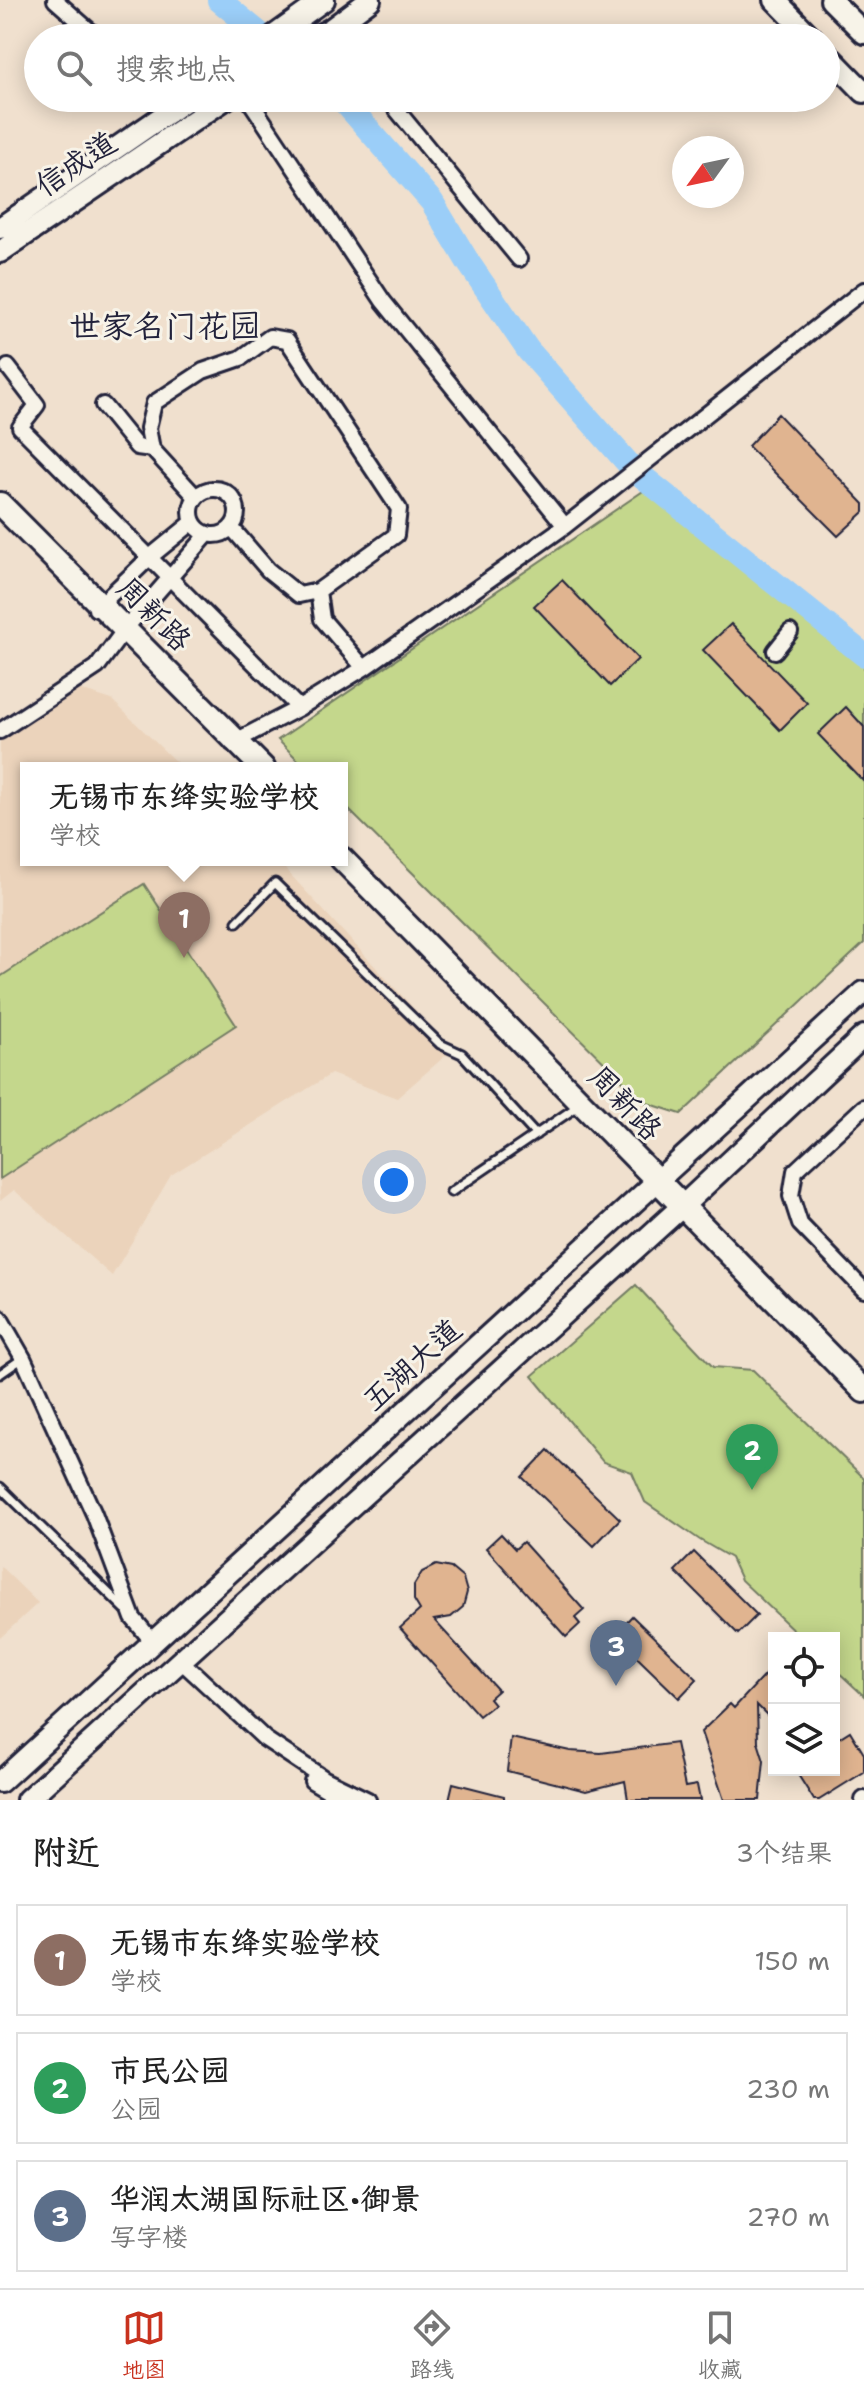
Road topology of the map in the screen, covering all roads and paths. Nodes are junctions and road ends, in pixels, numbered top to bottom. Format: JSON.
{"nodes":[{"id":1,"x":55,"y":0,"type":"edge"},
{"id":2,"x":324,"y":0,"type":"edge"},
{"id":3,"x":370,"y":0,"type":"edge"},
{"id":4,"x":775,"y":0,"type":"edge"},
{"id":5,"x":831,"y":0,"type":"edge"},
{"id":6,"x":82,"y":24,"type":"edge"},
{"id":7,"x":290,"y":24,"type":"edge"},
{"id":8,"x":341,"y":24,"type":"edge"},
{"id":9,"x":798,"y":24,"type":"edge"},
{"id":10,"x":864,"y":33,"type":"edge"},
{"id":11,"x":840,"y":67,"type":"edge"},
{"id":12,"x":864,"y":92,"type":"edge"},
{"id":13,"x":162,"y":112,"type":"edge"},
{"id":14,"x":206,"y":112,"type":"edge"},
{"id":15,"x":257,"y":112,"type":"edge"},
{"id":16,"x":398,"y":112,"type":"edge"},
{"id":17,"x":0,"y":228,"type":"edge"},
{"id":18,"x":0,"y":252,"type":"edge"},
{"id":19,"x":519,"y":259,"type":"dead end"},
{"id":20,"x":864,"y":290,"type":"edge"},
{"id":21,"x":8,"y":367,"type":"dead end"},
{"id":22,"x":103,"y":405,"type":"dead end"},
{"id":23,"x":152,"y":449,"type":"junction"},
{"id":24,"x":196,"y":497,"type":"junction"},
{"id":25,"x":0,"y":504,"type":"edge"},
{"id":26,"x":0,"y":515,"type":"edge"},
{"id":27,"x":193,"y":522,"type":"junction"},
{"id":28,"x":565,"y":526,"type":"junction"},
{"id":29,"x":231,"y":527,"type":"junction"},
{"id":30,"x":208,"y":534,"type":"junction"},
{"id":31,"x":150,"y":557,"type":"junction"},
{"id":32,"x":171,"y":578,"type":"junction"},
{"id":33,"x":318,"y":591,"type":"junction"},
{"id":34,"x":98,"y":606,"type":"junction"},
{"id":35,"x":124,"y":632,"type":"junction"},
{"id":36,"x":790,"y":632,"type":"dead end"},
{"id":37,"x":775,"y":651,"type":"dead end"},
{"id":38,"x":364,"y":668,"type":"junction"},
{"id":39,"x":299,"y":708,"type":"junction"},
{"id":40,"x":0,"y":731,"type":"edge"},
{"id":41,"x":233,"y":742,"type":"junction"},
{"id":42,"x":248,"y":762,"type":"edge"},
{"id":43,"x":256,"y":762,"type":"edge"},
{"id":44,"x":348,"y":854,"type":"edge"},
{"id":45,"x":348,"y":865,"type":"edge"},
{"id":46,"x":237,"y":922,"type":"dead end"},
{"id":47,"x":864,"y":992,"type":"edge"},
{"id":48,"x":864,"y":1036,"type":"edge"},
{"id":49,"x":583,"y":1103,"type":"junction"},
{"id":50,"x":864,"y":1107,"type":"edge"},
{"id":51,"x":536,"y":1135,"type":"junction"},
{"id":52,"x":661,"y":1178,"type":"junction"},
{"id":53,"x":451,"y":1192,"type":"dead end"},
{"id":54,"x":686,"y":1204,"type":"junction"},
{"id":55,"x":864,"y":1290,"type":"edge"},
{"id":56,"x":0,"y":1318,"type":"edge"},
{"id":57,"x":23,"y":1358,"type":"junction"},
{"id":58,"x":0,"y":1374,"type":"edge"},
{"id":59,"x":864,"y":1379,"type":"edge"},
{"id":60,"x":864,"y":1391,"type":"edge"},
{"id":61,"x":0,"y":1487,"type":"edge"},
{"id":62,"x":133,"y":1618,"type":"junction"},
{"id":63,"x":153,"y":1642,"type":"junction"},
{"id":64,"x":177,"y":1663,"type":"junction"},
{"id":65,"x":0,"y":1782,"type":"edge"},
{"id":66,"x":27,"y":1800,"type":"edge"},
{"id":67,"x":344,"y":1800,"type":"edge"},
{"id":68,"x":368,"y":1800,"type":"edge"}],
"edges":[{"from":1,"to":6,"type":"street"},
{"from":2,"to":7,"type":"main road"},
{"from":3,"to":8,"type":"main road"},
{"from":4,"to":9,"type":"main road"},
{"from":5,"to":10,"type":"main road"},
{"from":11,"to":12,"type":"main road"},
{"from":13,"to":17,"type":"main road","name":"信成道"},
{"from":14,"to":18,"type":"main road","name":"信成道"},
{"from":15,"to":28,"type":"street"},
{"from":16,"to":19,"type":"street"},
{"from":20,"to":28,"type":"street"},
{"from":21,"to":31,"type":"street"},
{"from":22,"to":23,"type":"street"},
{"from":23,"to":24,"type":"street"},
{"from":23,"to":33,"type":"street"},
{"from":24,"to":27,"type":"street"},
{"from":24,"to":29,"type":"street"},
{"from":25,"to":34,"type":"main road","name":"周新路"},
{"from":26,"to":34,"type":"main road","name":"周新路"},
{"from":27,"to":30,"type":"street"},
{"from":27,"to":31,"type":"street"},
{"from":28,"to":38,"type":"street"},
{"from":29,"to":30,"type":"street"},
{"from":29,"to":33,"type":"street"},
{"from":30,"to":32,"type":"street"},
{"from":31,"to":32,"type":"street"},
{"from":31,"to":34,"type":"street"},
{"from":32,"to":35,"type":"street"},
{"from":32,"to":39,"type":"street"},
{"from":33,"to":38,"type":"street"},
{"from":34,"to":35,"type":"main road","name":"周新路"},
{"from":35,"to":40,"type":"street"},
{"from":35,"to":41,"type":"main road","name":"周新路"},
{"from":36,"to":37,"type":"street"},
{"from":38,"to":39,"type":"street"},
{"from":39,"to":41,"type":"street"},
{"from":41,"to":42,"type":"main road","name":"周新路"},
{"from":41,"to":43,"type":"main road","name":"周新路"},
{"from":44,"to":52,"type":"main road","name":"周新路"},
{"from":45,"to":49,"type":"main road","name":"周新路"},
{"from":46,"to":51,"type":"lane"},
{"from":47,"to":52,"type":"main road","name":"五湖大道"},
{"from":48,"to":54,"type":"main road"},
{"from":49,"to":51,"type":"lane"},
{"from":49,"to":52,"type":"main road","name":"周新路"},
{"from":50,"to":55,"type":"street"},
{"from":51,"to":53,"type":"lane"},
{"from":52,"to":54,"type":"main road","name":"周新路"},
{"from":52,"to":63,"type":"main road","name":"五湖大道"},
{"from":54,"to":59,"type":"main road","name":"周新路"},
{"from":54,"to":60,"type":"main road","name":"周新路"},
{"from":54,"to":64,"type":"main road"},
{"from":56,"to":57,"type":"street"},
{"from":57,"to":58,"type":"lane"},
{"from":57,"to":62,"type":"street"},
{"from":61,"to":62,"type":"lane"},
{"from":62,"to":63,"type":"street"},
{"from":63,"to":65,"type":"main road","name":"五湖大道"},
{"from":64,"to":66,"type":"main road"},
{"from":64,"to":67,"type":"street"},
{"from":64,"to":68,"type":"street"}]}
